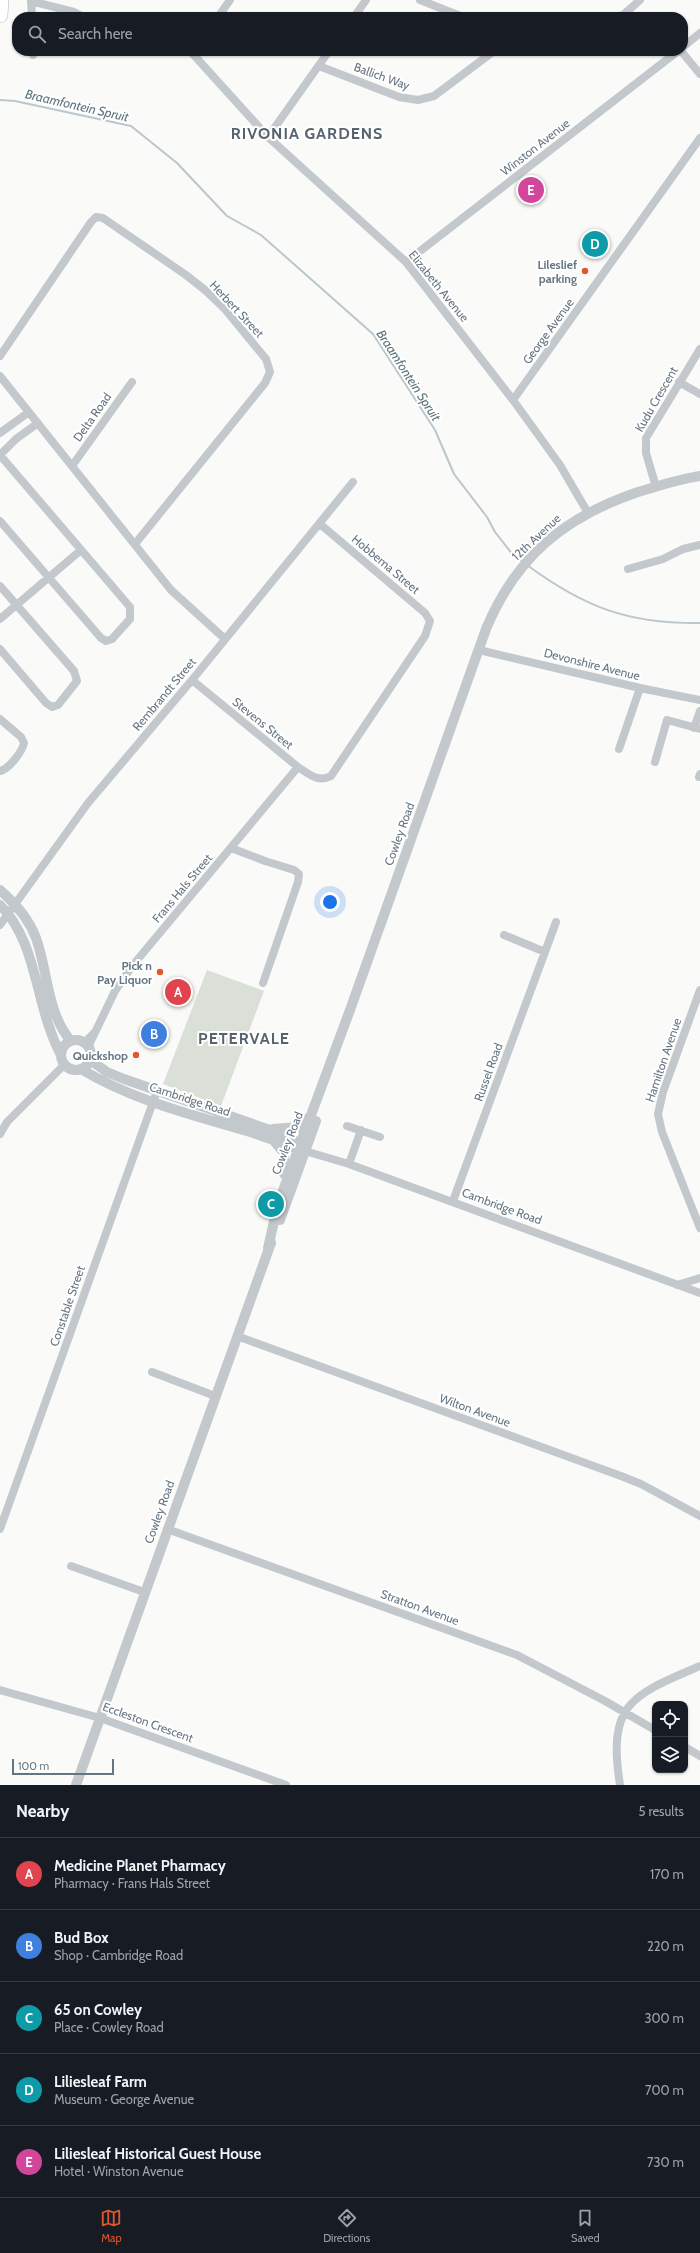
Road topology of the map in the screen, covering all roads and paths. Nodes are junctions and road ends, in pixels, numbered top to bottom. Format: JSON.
{"nodes":[{"id":1,"x":1,"y":0,"type":"edge"},
{"id":2,"x":230,"y":0,"type":"edge"},
{"id":3,"x":366,"y":0,"type":"edge"},
{"id":4,"x":420,"y":0,"type":"edge"},
{"id":5,"x":640,"y":0,"type":"edge"},
{"id":6,"x":31,"y":1,"type":"edge"},
{"id":7,"x":32,"y":12,"type":"edge"},
{"id":8,"x":74,"y":12,"type":"edge"},
{"id":9,"x":222,"y":12,"type":"edge"},
{"id":10,"x":358,"y":12,"type":"edge"},
{"id":11,"x":450,"y":12,"type":"edge"},
{"id":12,"x":625,"y":12,"type":"edge"},
{"id":13,"x":0,"y":15,"type":"edge"},
{"id":14,"x":700,"y":33,"type":"edge"},
{"id":15,"x":688,"y":43,"type":"edge"},
{"id":16,"x":195,"y":56,"type":"edge"},
{"id":17,"x":326,"y":56,"type":"edge"},
{"id":18,"x":487,"y":56,"type":"edge"},
{"id":19,"x":672,"y":56,"type":"edge"},
{"id":20,"x":685,"y":56,"type":"edge"},
{"id":21,"x":319,"y":66,"type":"junction"},
{"id":22,"x":700,"y":74,"type":"edge"},
{"id":23,"x":268,"y":137,"type":"junction"},
{"id":24,"x":700,"y":138,"type":"edge"},
{"id":25,"x":406,"y":262,"type":"junction"},
{"id":26,"x":700,"y":349,"type":"edge"},
{"id":27,"x":0,"y":356,"type":"edge"},
{"id":28,"x":0,"y":376,"type":"edge"},
{"id":29,"x":132,"y":382,"type":"dead end"},
{"id":30,"x":679,"y":382,"type":"junction"},
{"id":31,"x":700,"y":394,"type":"edge"},
{"id":32,"x":513,"y":400,"type":"junction"},
{"id":33,"x":29,"y":412,"type":"junction"},
{"id":34,"x":38,"y":423,"type":"junction"},
{"id":35,"x":0,"y":433,"type":"edge"},
{"id":36,"x":0,"y":455,"type":"edge"},
{"id":37,"x":72,"y":466,"type":"junction"},
{"id":38,"x":700,"y":476,"type":"edge"},
{"id":39,"x":353,"y":482,"type":"dead end"},
{"id":40,"x":656,"y":486,"type":"junction"},
{"id":41,"x":588,"y":513,"type":"junction"},
{"id":42,"x":0,"y":521,"type":"edge"},
{"id":43,"x":320,"y":524,"type":"junction"},
{"id":44,"x":135,"y":544,"type":"junction"},
{"id":45,"x":700,"y":545,"type":"edge"},
{"id":46,"x":81,"y":550,"type":"junction"},
{"id":47,"x":628,"y":569,"type":"dead end"},
{"id":48,"x":50,"y":577,"type":"junction"},
{"id":49,"x":0,"y":586,"type":"edge"},
{"id":50,"x":17,"y":605,"type":"junction"},
{"id":51,"x":0,"y":619,"type":"edge"},
{"id":52,"x":225,"y":639,"type":"junction"},
{"id":53,"x":0,"y":649,"type":"edge"},
{"id":54,"x":479,"y":650,"type":"junction"},
{"id":55,"x":192,"y":680,"type":"junction"},
{"id":56,"x":640,"y":688,"type":"junction"},
{"id":57,"x":700,"y":700,"type":"edge"},
{"id":58,"x":700,"y":710,"type":"edge"},
{"id":59,"x":0,"y":719,"type":"edge"},
{"id":60,"x":697,"y":728,"type":"edge"},
{"id":61,"x":619,"y":749,"type":"dead end"},
{"id":62,"x":655,"y":762,"type":"dead end"},
{"id":63,"x":298,"y":767,"type":"junction"},
{"id":64,"x":0,"y":771,"type":"edge"},
{"id":65,"x":322,"y":780,"type":"joint"},
{"id":66,"x":231,"y":848,"type":"junction"},
{"id":67,"x":0,"y":890,"type":"edge"},
{"id":68,"x":15,"y":903,"type":"junction"},
{"id":69,"x":0,"y":905,"type":"edge"},
{"id":70,"x":8,"y":913,"type":"junction"},
{"id":71,"x":556,"y":922,"type":"dead end"},
{"id":72,"x":0,"y":925,"type":"edge"},
{"id":73,"x":504,"y":935,"type":"dead end"},
{"id":74,"x":545,"y":952,"type":"junction"},
{"id":75,"x":263,"y":983,"type":"dead end"},
{"id":76,"x":700,"y":990,"type":"edge"},
{"id":77,"x":344,"y":1027,"type":"junction"},
{"id":78,"x":71,"y":1041,"type":"junction"},
{"id":79,"x":86,"y":1045,"type":"junction"},
{"id":80,"x":61,"y":1055,"type":"junction"},
{"id":81,"x":90,"y":1060,"type":"junction"},
{"id":82,"x":64,"y":1065,"type":"junction"},
{"id":83,"x":81,"y":1069,"type":"junction"},
{"id":84,"x":157,"y":1091,"type":"junction"},
{"id":85,"x":152,"y":1102,"type":"junction"},
{"id":86,"x":313,"y":1111,"type":"junction"},
{"id":87,"x":347,"y":1126,"type":"dead end"},
{"id":88,"x":266,"y":1129,"type":"junction"},
{"id":89,"x":361,"y":1130,"type":"junction"},
{"id":90,"x":0,"y":1134,"type":"edge"},
{"id":91,"x":380,"y":1137,"type":"dead end"},
{"id":92,"x":273,"y":1140,"type":"junction"},
{"id":93,"x":302,"y":1147,"type":"junction"},
{"id":94,"x":349,"y":1164,"type":"junction"},
{"id":95,"x":453,"y":1201,"type":"junction"},
{"id":96,"x":278,"y":1204,"type":"junction"},
{"id":97,"x":700,"y":1228,"type":"edge"},
{"id":98,"x":268,"y":1248,"type":"junction"},
{"id":99,"x":700,"y":1278,"type":"edge"},
{"id":100,"x":677,"y":1285,"type":"junction"},
{"id":101,"x":700,"y":1293,"type":"edge"},
{"id":102,"x":237,"y":1336,"type":"junction"},
{"id":103,"x":152,"y":1372,"type":"dead end"},
{"id":104,"x":214,"y":1396,"type":"junction"},
{"id":105,"x":700,"y":1516,"type":"edge"},
{"id":106,"x":0,"y":1529,"type":"edge"},
{"id":107,"x":167,"y":1529,"type":"junction"},
{"id":108,"x":71,"y":1566,"type":"dead end"},
{"id":109,"x":144,"y":1592,"type":"junction"},
{"id":110,"x":700,"y":1666,"type":"edge"},
{"id":111,"x":0,"y":1690,"type":"edge"},
{"id":112,"x":624,"y":1712,"type":"junction"},
{"id":113,"x":100,"y":1718,"type":"junction"},
{"id":114,"x":652,"y":1728,"type":"edge"},
{"id":115,"x":688,"y":1749,"type":"edge"},
{"id":116,"x":700,"y":1756,"type":"edge"},
{"id":117,"x":76,"y":1785,"type":"edge"},
{"id":118,"x":286,"y":1785,"type":"edge"},
{"id":119,"x":620,"y":1785,"type":"edge"}],
"edges":[{"from":1,"to":13,"type":"highway"},
{"from":2,"to":9,"type":"street"},
{"from":3,"to":10,"type":"street"},
{"from":4,"to":11,"type":"street"},
{"from":5,"to":12,"type":"street"},
{"from":6,"to":7,"type":"street"},
{"from":6,"to":8,"type":"street"},
{"from":14,"to":15,"type":"street"},
{"from":16,"to":23,"type":"street","name":"Elizabeth Avenue"},
{"from":17,"to":21,"type":"street"},
{"from":18,"to":21,"type":"street","name":"Ballich Way"},
{"from":19,"to":25,"type":"street","name":"Winston Avenue"},
{"from":20,"to":22,"type":"street"},
{"from":21,"to":23,"type":"street"},
{"from":23,"to":25,"type":"street","name":"Elizabeth Avenue"},
{"from":24,"to":32,"type":"street","name":"George Avenue"},
{"from":25,"to":32,"type":"street","name":"Elizabeth Avenue"},
{"from":26,"to":30,"type":"street","name":"Kudu Crescent"},
{"from":27,"to":44,"type":"street","name":"Herbert Street"},
{"from":28,"to":33,"type":"street"},
{"from":29,"to":37,"type":"street","name":"Delta Road"},
{"from":30,"to":31,"type":"street"},
{"from":30,"to":40,"type":"street","name":"Kudu Crescent"},
{"from":32,"to":41,"type":"street","name":"Elizabeth Avenue"},
{"from":33,"to":34,"type":"street"},
{"from":33,"to":35,"type":"street"},
{"from":34,"to":36,"type":"street"},
{"from":34,"to":37,"type":"street"},
{"from":36,"to":46,"type":"street"},
{"from":37,"to":44,"type":"street"},
{"from":38,"to":40,"type":"street","name":"12th Avenue"},
{"from":39,"to":43,"type":"street","name":"Rembrandt Street"},
{"from":40,"to":41,"type":"street","name":"12th Avenue"},
{"from":41,"to":54,"type":"street","name":"12th Avenue"},
{"from":42,"to":48,"type":"street"},
{"from":43,"to":52,"type":"street","name":"Rembrandt Street"},
{"from":43,"to":65,"type":"street","name":"Hobbema Street"},
{"from":44,"to":52,"type":"street"},
{"from":45,"to":47,"type":"street"},
{"from":46,"to":48,"type":"street"},
{"from":46,"to":48,"type":"street"},
{"from":48,"to":50,"type":"street"},
{"from":49,"to":50,"type":"street"},
{"from":50,"to":51,"type":"street"},
{"from":50,"to":53,"type":"street"},
{"from":52,"to":55,"type":"street","name":"Rembrandt Street"},
{"from":54,"to":56,"type":"street","name":"Devonshire Avenue"},
{"from":54,"to":77,"type":"street","name":"Cowley Road"},
{"from":55,"to":63,"type":"street","name":"Stevens Street"},
{"from":55,"to":68,"type":"street","name":"Rembrandt Street"},
{"from":56,"to":57,"type":"street","name":"Devonshire Avenue"},
{"from":56,"to":61,"type":"street"},
{"from":58,"to":60,"type":"street"},
{"from":59,"to":64,"type":"street"},
{"from":60,"to":62,"type":"street"},
{"from":63,"to":65,"type":"street","name":"Stevens Street"},
{"from":63,"to":66,"type":"street","name":"Frans Hals Street"},
{"from":66,"to":75,"type":"street"},
{"from":66,"to":79,"type":"street","name":"Frans Hals Street"},
{"from":67,"to":68,"type":"street"},
{"from":68,"to":70,"type":"street","name":"Rembrandt Street"},
{"from":68,"to":78,"type":"street"},
{"from":69,"to":70,"type":"street"},
{"from":70,"to":72,"type":"street","name":"Rembrandt Street"},
{"from":70,"to":80,"type":"street"},
{"from":71,"to":74,"type":"street","name":"Russel Road"},
{"from":73,"to":74,"type":"street"},
{"from":74,"to":95,"type":"street","name":"Russel Road"},
{"from":76,"to":97,"type":"street","name":"Hamilton Avenue"},
{"from":77,"to":86,"type":"street","name":"Cowley Road"},
{"from":77,"to":93,"type":"street","name":"Cowley Road"},
{"from":78,"to":79,"type":"street"},
{"from":78,"to":80,"type":"street"},
{"from":79,"to":81,"type":"street"},
{"from":80,"to":82,"type":"street"},
{"from":81,"to":83,"type":"street"},
{"from":81,"to":84,"type":"street","name":"Cambridge Road"},
{"from":82,"to":83,"type":"street"},
{"from":82,"to":90,"type":"street"},
{"from":83,"to":85,"type":"street","name":"Cambridge Road"},
{"from":84,"to":85,"type":"street","name":"Constable Street"},
{"from":84,"to":88,"type":"street","name":"Cambridge Road"},
{"from":85,"to":92,"type":"street","name":"Cambridge Road"},
{"from":85,"to":106,"type":"street","name":"Constable Street"},
{"from":86,"to":88,"type":"street"},
{"from":86,"to":93,"type":"street","name":"Cowley Road"},
{"from":87,"to":89,"type":"street"},
{"from":88,"to":93,"type":"street","name":"Cambridge Road"},
{"from":89,"to":91,"type":"street"},
{"from":89,"to":94,"type":"street"},
{"from":92,"to":93,"type":"street","name":"Cambridge Road"},
{"from":92,"to":96,"type":"street"},
{"from":93,"to":94,"type":"street","name":"Cambridge Road"},
{"from":93,"to":96,"type":"street","name":"Cowley Road"},
{"from":93,"to":98,"type":"street","name":"Cowley Road"},
{"from":94,"to":95,"type":"street","name":"Cambridge Road"},
{"from":95,"to":100,"type":"street","name":"Cambridge Road"},
{"from":96,"to":98,"type":"street","name":"Cowley Road"},
{"from":98,"to":102,"type":"street","name":"Cowley Road"},
{"from":99,"to":100,"type":"street"},
{"from":100,"to":101,"type":"street","name":"Cambridge Road"},
{"from":102,"to":104,"type":"street","name":"Cowley Road"},
{"from":102,"to":105,"type":"street","name":"Wilton Avenue"},
{"from":103,"to":104,"type":"street"},
{"from":104,"to":107,"type":"street","name":"Cowley Road"},
{"from":107,"to":109,"type":"street","name":"Cowley Road"},
{"from":107,"to":112,"type":"street","name":"Stratton Avenue"},
{"from":108,"to":109,"type":"street"},
{"from":109,"to":113,"type":"street","name":"Cowley Road"},
{"from":110,"to":112,"type":"street"},
{"from":111,"to":113,"type":"street","name":"Eccleston Crescent"},
{"from":112,"to":114,"type":"street","name":"Stratton Avenue"},
{"from":112,"to":119,"type":"street"},
{"from":113,"to":117,"type":"street","name":"Cowley Road"},
{"from":113,"to":118,"type":"street","name":"Eccleston Crescent"},
{"from":115,"to":116,"type":"street"}]}
